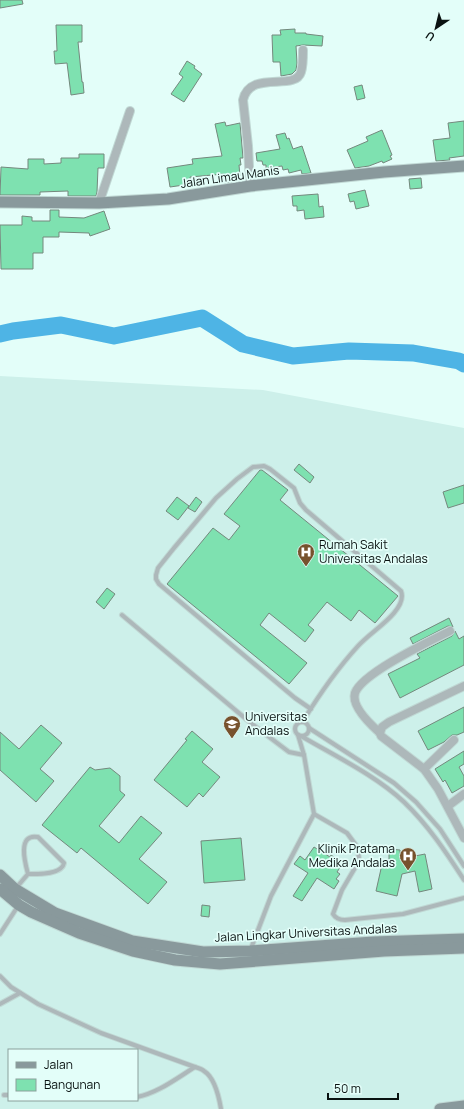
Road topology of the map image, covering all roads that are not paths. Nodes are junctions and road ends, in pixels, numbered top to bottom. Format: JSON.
{"nodes":[{"id":1,"x":303,"y":50,"type":"dead end"},
{"id":2,"x":130,"y":111,"type":"dead end"},
{"id":3,"x":464,"y":166,"type":"edge"},
{"id":4,"x":250,"y":186,"type":"junction"},
{"id":5,"x":0,"y":202,"type":"edge"},
{"id":6,"x":99,"y":204,"type":"junction"},
{"id":7,"x":122,"y":615,"type":"dead end"},
{"id":8,"x":450,"y":631,"type":"dead end"},
{"id":9,"x":464,"y":686,"type":"edge"},
{"id":10,"x":311,"y":709,"type":"junction"},
{"id":11,"x":303,"y":722,"type":"junction"},
{"id":12,"x":309,"y":728,"type":"junction"},
{"id":13,"x":380,"y":733,"type":"junction"},
{"id":14,"x":299,"y":735,"type":"junction"},
{"id":15,"x":454,"y":740,"type":"dead end"},
{"id":16,"x":304,"y":755,"type":"junction"},
{"id":17,"x":424,"y":769,"type":"junction"},
{"id":18,"x":464,"y":794,"type":"edge"},
{"id":19,"x":448,"y":806,"type":"junction"},
{"id":20,"x":314,"y":814,"type":"junction"},
{"id":21,"x":464,"y":838,"type":"edge"},
{"id":22,"x":464,"y":866,"type":"edge"},
{"id":23,"x":28,"y":874,"type":"junction"},
{"id":24,"x":0,"y":875,"type":"edge"},
{"id":25,"x":464,"y":880,"type":"edge"},
{"id":26,"x":0,"y":889,"type":"edge"},
{"id":27,"x":15,"y":889,"type":"junction"},
{"id":28,"x":464,"y":898,"type":"edge"},
{"id":29,"x":19,"y":905,"type":"junction"},
{"id":30,"x":0,"y":934,"type":"edge"},
{"id":31,"x":464,"y":939,"type":"edge"},
{"id":32,"x":464,"y":948,"type":"edge"},
{"id":33,"x":184,"y":949,"type":"junction"},
{"id":34,"x":250,"y":951,"type":"junction"},
{"id":35,"x":304,"y":952,"type":"junction"},
{"id":36,"x":185,"y":960,"type":"junction"},
{"id":37,"x":0,"y":976,"type":"edge"},
{"id":38,"x":20,"y":992,"type":"junction"},
{"id":39,"x":0,"y":1004,"type":"edge"},
{"id":40,"x":195,"y":1067,"type":"junction"},
{"id":41,"x":138,"y":1097,"type":"edge"},
{"id":42,"x":464,"y":1106,"type":"edge"},
{"id":43,"x":221,"y":1109,"type":"edge"},
{"id":44,"x":440,"y":1109,"type":"edge"}],
"edges":[{"from":1,"to":4,"type":"street"},
{"from":2,"to":6,"type":"street"},
{"from":3,"to":4,"type":"street","name":"Jalan Limau Manis"},
{"from":4,"to":6,"type":"street","name":"Jalan Limau Manis"},
{"from":5,"to":6,"type":"street","name":"Jalan Limau Manis"},
{"from":7,"to":16,"type":"lane"},
{"from":8,"to":13,"type":"street"},
{"from":9,"to":13,"type":"street"},
{"from":10,"to":10,"type":"lane"},
{"from":10,"to":11,"type":"lane"},
{"from":11,"to":12,"type":"lane"},
{"from":11,"to":14,"type":"lane"},
{"from":12,"to":14,"type":"lane"},
{"from":12,"to":22,"type":"lane"},
{"from":13,"to":17,"type":"street"},
{"from":14,"to":16,"type":"lane"},
{"from":14,"to":25,"type":"lane"},
{"from":15,"to":17,"type":"street"},
{"from":16,"to":20,"type":"lane"},
{"from":17,"to":19,"type":"street"},
{"from":18,"to":19,"type":"street"},
{"from":19,"to":21,"type":"street"},
{"from":20,"to":28,"type":"lane"},
{"from":20,"to":34,"type":"lane"},
{"from":23,"to":23,"type":"lane"},
{"from":23,"to":27,"type":"lane"},
{"from":24,"to":27,"type":"street","name":"Jalan Lingkar Universitas Andalas"},
{"from":26,"to":29,"type":"street","name":"Jalan Lingkar Universitas Andalas"},
{"from":27,"to":33,"type":"street","name":"Jalan Lingkar Universitas Andalas"},
{"from":29,"to":30,"type":"lane"},
{"from":29,"to":36,"type":"street","name":"Jalan Lingkar Universitas Andalas"},
{"from":31,"to":35,"type":"street","name":"Jalan Lingkar Universitas Andalas"},
{"from":32,"to":35,"type":"street","name":"Jalan Lingkar Universitas Andalas"},
{"from":33,"to":34,"type":"street","name":"Jalan Lingkar Universitas Andalas"},
{"from":33,"to":36,"type":"street"},
{"from":34,"to":35,"type":"street","name":"Jalan Lingkar Universitas Andalas"},
{"from":35,"to":36,"type":"street","name":"Jalan Lingkar Universitas Andalas"},
{"from":37,"to":38,"type":"lane"},
{"from":38,"to":39,"type":"lane"},
{"from":38,"to":40,"type":"lane"},
{"from":40,"to":41,"type":"lane"},
{"from":40,"to":43,"type":"lane"},
{"from":42,"to":44,"type":"street"}]}
